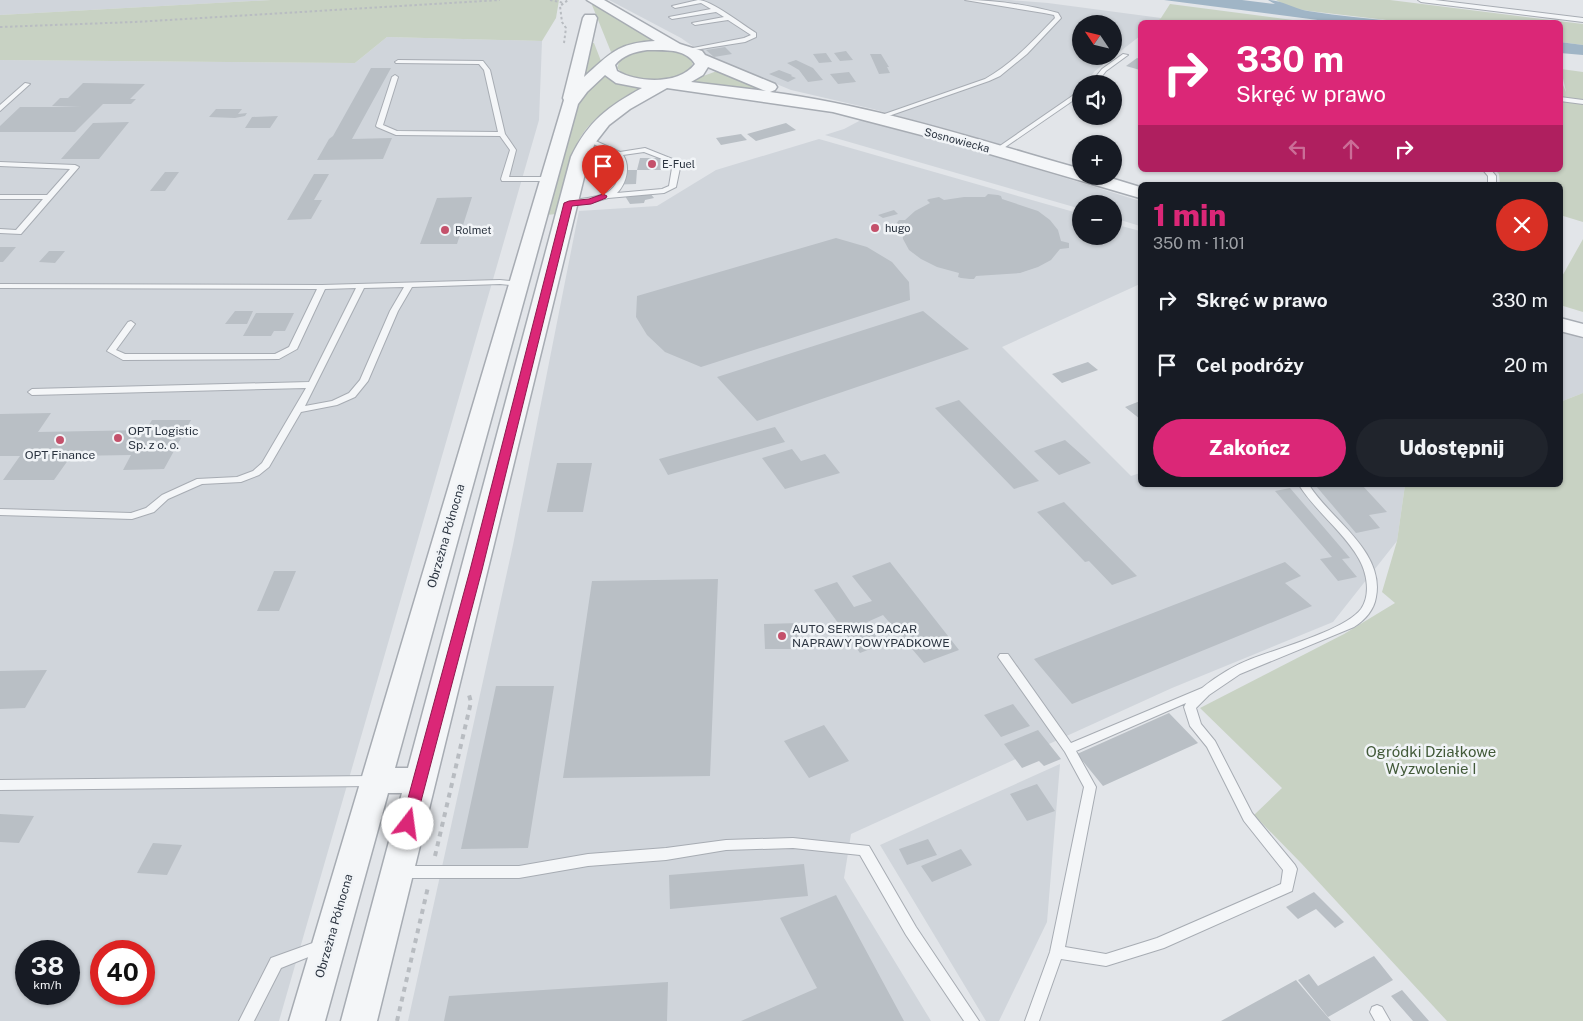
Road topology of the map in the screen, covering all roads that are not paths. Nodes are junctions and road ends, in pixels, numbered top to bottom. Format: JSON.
{"nodes":[{"id":1,"x":586,"y":0,"type":"edge"},
{"id":2,"x":594,"y":0,"type":"edge"},
{"id":3,"x":968,"y":0,"type":"edge"},
{"id":4,"x":1420,"y":0,"type":"edge"},
{"id":5,"x":702,"y":1,"type":"edge"},
{"id":6,"x":676,"y":6,"type":"dead end"},
{"id":7,"x":717,"y":10,"type":"junction"},
{"id":8,"x":672,"y":17,"type":"dead end"},
{"id":9,"x":590,"y":18,"type":"junction"},
{"id":10,"x":730,"y":18,"type":"junction"},
{"id":11,"x":1583,"y":20,"type":"edge"},
{"id":12,"x":695,"y":23,"type":"dead end"},
{"id":13,"x":605,"y":52,"type":"junction"},
{"id":14,"x":689,"y":52,"type":"junction"},
{"id":15,"x":1125,"y":55,"type":"dead end"},
{"id":16,"x":398,"y":62,"type":"dead end"},
{"id":17,"x":1100,"y":75,"type":"edge"},
{"id":18,"x":395,"y":78,"type":"dead end"},
{"id":19,"x":664,"y":83,"type":"junction"},
{"id":20,"x":27,"y":84,"type":"dead end"},
{"id":21,"x":1072,"y":98,"type":"edge"},
{"id":22,"x":1563,"y":99,"type":"edge"},
{"id":23,"x":1583,"y":102,"type":"edge"},
{"id":24,"x":570,"y":104,"type":"junction"},
{"id":25,"x":831,"y":107,"type":"junction"},
{"id":26,"x":0,"y":109,"type":"edge"},
{"id":27,"x":878,"y":118,"type":"junction"},
{"id":28,"x":502,"y":134,"type":"junction"},
{"id":29,"x":588,"y":139,"type":"junction"},
{"id":30,"x":996,"y":151,"type":"junction"},
{"id":31,"x":619,"y":154,"type":"junction"},
{"id":32,"x":0,"y":164,"type":"edge"},
{"id":33,"x":1072,"y":173,"type":"edge"},
{"id":34,"x":548,"y":179,"type":"junction"},
{"id":35,"x":1113,"y":185,"type":"edge"},
{"id":36,"x":664,"y":191,"type":"junction"},
{"id":37,"x":1138,"y":192,"type":"edge"},
{"id":38,"x":652,"y":195,"type":"dead end"},
{"id":39,"x":603,"y":196,"type":"junction"},
{"id":40,"x":0,"y":197,"type":"edge"},
{"id":41,"x":48,"y":197,"type":"junction"},
{"id":42,"x":628,"y":201,"type":"dead end"},
{"id":43,"x":569,"y":203,"type":"junction"},
{"id":44,"x":0,"y":231,"type":"edge"},
{"id":45,"x":518,"y":284,"type":"junction"},
{"id":46,"x":549,"y":284,"type":"junction"},
{"id":47,"x":409,"y":285,"type":"junction"},
{"id":48,"x":0,"y":286,"type":"edge"},
{"id":49,"x":360,"y":286,"type":"junction"},
{"id":50,"x":322,"y":287,"type":"junction"},
{"id":51,"x":131,"y":324,"type":"dead end"},
{"id":52,"x":1563,"y":325,"type":"edge"},
{"id":53,"x":1583,"y":331,"type":"edge"},
{"id":54,"x":312,"y":385,"type":"junction"},
{"id":55,"x":32,"y":392,"type":"dead end"},
{"id":56,"x":297,"y":410,"type":"junction"},
{"id":57,"x":1306,"y":487,"type":"edge"},
{"id":58,"x":0,"y":512,"type":"edge"},
{"id":59,"x":1004,"y":657,"type":"dead end"},
{"id":60,"x":1204,"y":691,"type":"junction"},
{"id":61,"x":1069,"y":749,"type":"junction"},
{"id":62,"x":420,"y":780,"type":"junction"},
{"id":63,"x":376,"y":781,"type":"junction"},
{"id":64,"x":0,"y":785,"type":"edge"},
{"id":65,"x":396,"y":872,"type":"junction"},
{"id":66,"x":329,"y":942,"type":"junction"},
{"id":67,"x":1057,"y":952,"type":"junction"},
{"id":68,"x":246,"y":1021,"type":"edge"},
{"id":69,"x":307,"y":1021,"type":"edge"},
{"id":70,"x":359,"y":1021,"type":"edge"},
{"id":71,"x":972,"y":1021,"type":"edge"},
{"id":72,"x":1032,"y":1021,"type":"edge"}],
"edges":[{"from":1,"to":9,"type":"street","name":"Sosnowiecka"},
{"from":2,"to":14,"type":"street","name":"Sosnowiecka"},
{"from":3,"to":27,"type":"lane"},
{"from":4,"to":11,"type":"lane"},
{"from":5,"to":6,"type":"lane"},
{"from":5,"to":7,"type":"lane"},
{"from":7,"to":8,"type":"lane"},
{"from":7,"to":10,"type":"lane"},
{"from":9,"to":13,"type":"street","name":"Sosnowiecka"},
{"from":9,"to":24,"type":"street"},
{"from":10,"to":12,"type":"lane"},
{"from":10,"to":14,"type":"lane"},
{"from":13,"to":14,"type":"street","name":"Sosnowiecka"},
{"from":13,"to":19,"type":"street","name":"Sosnowiecka"},
{"from":13,"to":24,"type":"street","name":"Obrzeżna Północna"},
{"from":14,"to":19,"type":"street","name":"Sosnowiecka"},
{"from":14,"to":25,"type":"street","name":"Sosnowiecka"},
{"from":15,"to":17,"type":"lane"},
{"from":16,"to":28,"type":"lane"},
{"from":18,"to":28,"type":"lane"},
{"from":19,"to":25,"type":"street","name":"Sosnowiecka"},
{"from":19,"to":29,"type":"street"},
{"from":20,"to":26,"type":"lane"},
{"from":21,"to":30,"type":"lane"},
{"from":22,"to":23,"type":"lane"},
{"from":24,"to":34,"type":"street","name":"Obrzeżna Północna"},
{"from":25,"to":27,"type":"street","name":"Sosnowiecka"},
{"from":27,"to":30,"type":"street","name":"Sosnowiecka"},
{"from":28,"to":34,"type":"lane"},
{"from":29,"to":31,"type":"lane"},
{"from":29,"to":43,"type":"street"},
{"from":30,"to":33,"type":"street","name":"Sosnowiecka"},
{"from":31,"to":36,"type":"lane"},
{"from":31,"to":39,"type":"lane"},
{"from":32,"to":41,"type":"lane"},
{"from":34,"to":45,"type":"street","name":"Obrzeżna Północna"},
{"from":35,"to":37,"type":"street","name":"Sosnowiecka"},
{"from":36,"to":38,"type":"lane"},
{"from":36,"to":39,"type":"lane"},
{"from":39,"to":42,"type":"lane"},
{"from":39,"to":43,"type":"lane"},
{"from":40,"to":41,"type":"lane"},
{"from":41,"to":44,"type":"lane"},
{"from":43,"to":46,"type":"street"},
{"from":45,"to":46,"type":"street"},
{"from":45,"to":47,"type":"lane"},
{"from":45,"to":63,"type":"street","name":"Obrzeżna Północna"},
{"from":46,"to":62,"type":"street"},
{"from":47,"to":49,"type":"lane"},
{"from":47,"to":56,"type":"lane"},
{"from":48,"to":50,"type":"lane"},
{"from":49,"to":50,"type":"lane"},
{"from":49,"to":54,"type":"lane"},
{"from":50,"to":51,"type":"lane"},
{"from":52,"to":53,"type":"street"},
{"from":54,"to":55,"type":"lane"},
{"from":54,"to":56,"type":"lane"},
{"from":56,"to":58,"type":"lane"},
{"from":57,"to":60,"type":"lane"},
{"from":59,"to":61,"type":"lane"},
{"from":60,"to":61,"type":"lane"},
{"from":60,"to":67,"type":"lane"},
{"from":61,"to":67,"type":"lane"},
{"from":62,"to":63,"type":"street"},
{"from":62,"to":65,"type":"street"},
{"from":63,"to":64,"type":"lane"},
{"from":63,"to":66,"type":"street","name":"Obrzeżna Północna"},
{"from":65,"to":70,"type":"street"},
{"from":65,"to":71,"type":"lane"},
{"from":66,"to":68,"type":"lane"},
{"from":66,"to":69,"type":"street","name":"Obrzeżna Północna"},
{"from":67,"to":72,"type":"lane"}]}
